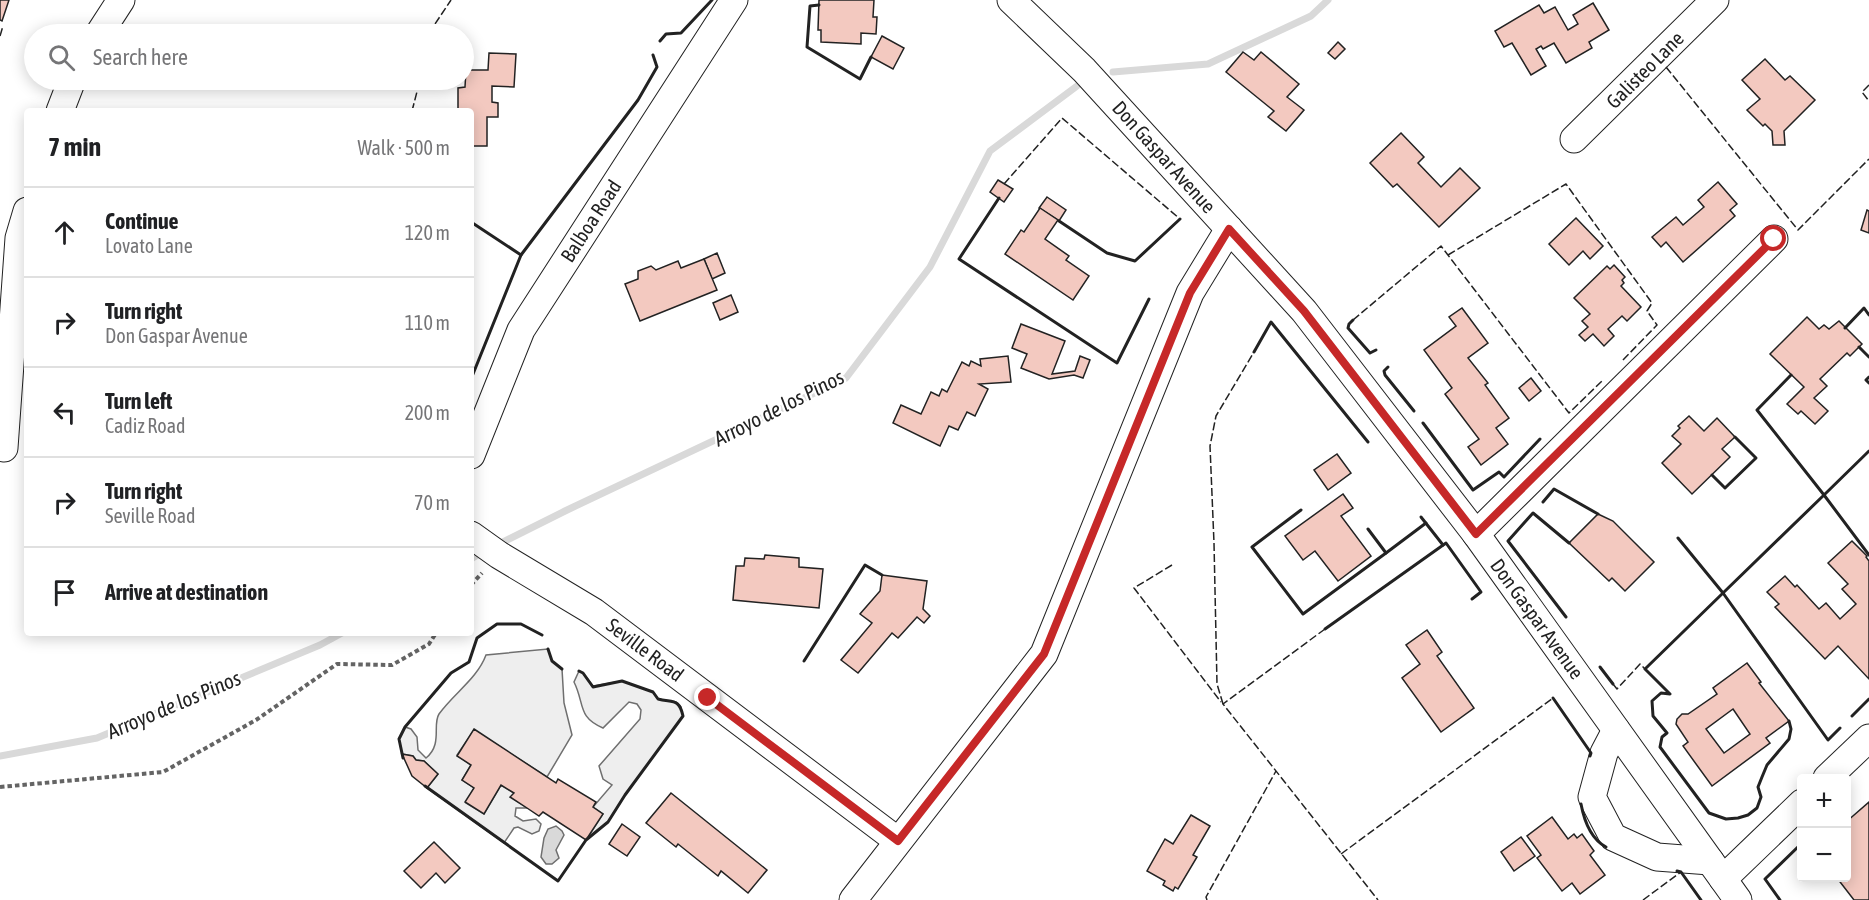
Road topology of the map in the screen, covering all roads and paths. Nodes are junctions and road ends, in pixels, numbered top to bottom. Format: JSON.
{"nodes":[{"id":1,"x":121,"y":0,"type":"edge"},
{"id":2,"x":734,"y":0,"type":"edge"},
{"id":3,"x":1011,"y":0,"type":"edge"},
{"id":4,"x":1715,"y":0,"type":"edge"},
{"id":5,"x":105,"y":24,"type":"edge"},
{"id":6,"x":68,"y":90,"type":"edge"},
{"id":7,"x":61,"y":108,"type":"edge"},
{"id":8,"x":1575,"y":139,"type":"dead end"},
{"id":9,"x":24,"y":221,"type":"edge"},
{"id":10,"x":1229,"y":229,"type":"junction"},
{"id":11,"x":1774,"y":239,"type":"dead end"},
{"id":12,"x":10,"y":448,"type":"edge"},
{"id":13,"x":474,"y":448,"type":"edge"},
{"id":14,"x":1476,"y":534,"type":"junction"},
{"id":15,"x":474,"y":537,"type":"edge"},
{"id":16,"x":434,"y":636,"type":"edge"},
{"id":17,"x":1616,"y":730,"type":"junction"},
{"id":18,"x":1869,"y":738,"type":"edge"},
{"id":19,"x":1831,"y":774,"type":"edge"},
{"id":20,"x":0,"y":787,"type":"edge"},
{"id":21,"x":1797,"y":808,"type":"edge"},
{"id":22,"x":898,"y":841,"type":"junction"},
{"id":23,"x":1724,"y":880,"type":"edge"},
{"id":24,"x":853,"y":900,"type":"edge"}],
"edges":[{"from":1,"to":5,"type":"street"},
{"from":2,"to":13,"type":"street","name":"Balboa Road"},
{"from":3,"to":10,"type":"street","name":"Don Gaspar Avenue"},
{"from":4,"to":8,"type":"street","name":"Galisteo Lane"},
{"from":6,"to":7,"type":"street"},
{"from":9,"to":12,"type":"street"},
{"from":10,"to":14,"type":"street","name":"Don Gaspar Avenue"},
{"from":10,"to":22,"type":"street"},
{"from":11,"to":14,"type":"street"},
{"from":14,"to":17,"type":"street","name":"Don Gaspar Avenue"},
{"from":15,"to":22,"type":"street","name":"Seville Road"},
{"from":16,"to":20,"type":"path"},
{"from":17,"to":23,"type":"street","name":"Don Gaspar Avenue"},
{"from":17,"to":23,"type":"street"},
{"from":18,"to":19,"type":"street"},
{"from":21,"to":23,"type":"street"},
{"from":22,"to":24,"type":"street"}]}
